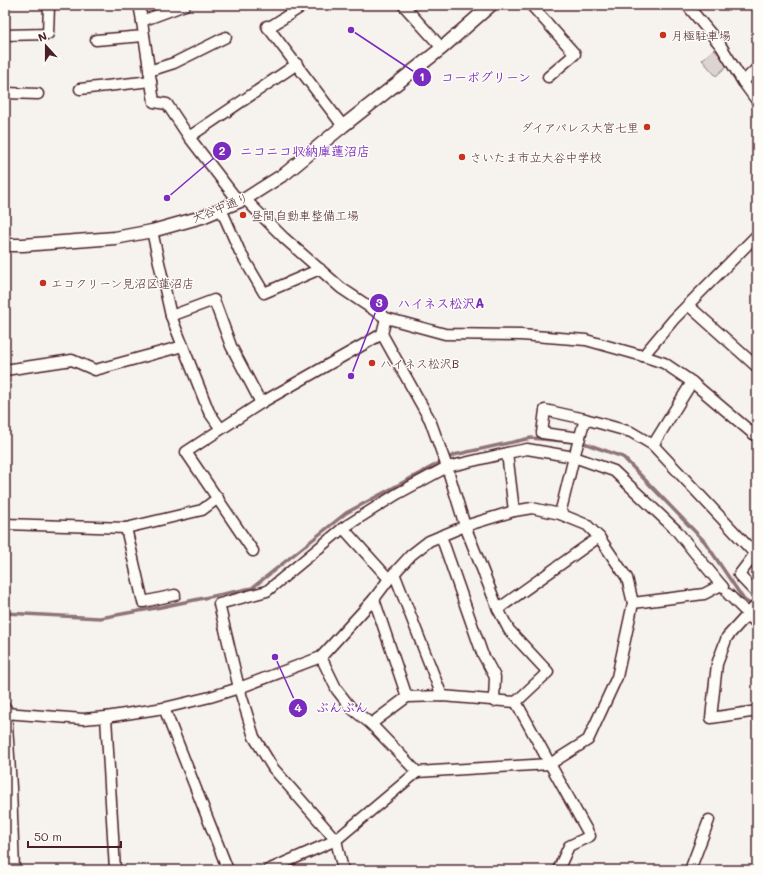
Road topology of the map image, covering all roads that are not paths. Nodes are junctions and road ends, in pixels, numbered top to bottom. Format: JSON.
{"nodes":[{"id":1,"x":49,"y":5,"type":"edge"},
{"id":2,"x":139,"y":5,"type":"edge"},
{"id":3,"x":185,"y":5,"type":"edge"},
{"id":4,"x":304,"y":5,"type":"edge"},
{"id":5,"x":403,"y":5,"type":"edge"},
{"id":6,"x":491,"y":5,"type":"edge"},
{"id":7,"x":531,"y":5,"type":"edge"},
{"id":8,"x":687,"y":5,"type":"edge"},
{"id":9,"x":142,"y":21,"type":"junction"},
{"id":10,"x":5,"y":36,"type":"edge"},
{"id":11,"x":144,"y":36,"type":"junction"},
{"id":12,"x":226,"y":37,"type":"dead end"},
{"id":13,"x":96,"y":40,"type":"dead end"},
{"id":14,"x":442,"y":48,"type":"junction"},
{"id":15,"x":297,"y":64,"type":"junction"},
{"id":16,"x":757,"y":68,"type":"edge"},
{"id":17,"x":150,"y":76,"type":"junction"},
{"id":18,"x":548,"y":77,"type":"dead end"},
{"id":19,"x":743,"y":82,"type":"junction"},
{"id":20,"x":80,"y":89,"type":"dead end"},
{"id":21,"x":5,"y":93,"type":"edge"},
{"id":22,"x":38,"y":94,"type":"dead end"},
{"id":23,"x":757,"y":101,"type":"edge"},
{"id":24,"x":343,"y":126,"type":"junction"},
{"id":25,"x":188,"y":138,"type":"junction"},
{"id":26,"x":242,"y":200,"type":"junction"},
{"id":27,"x":221,"y":209,"type":"junction"},
{"id":28,"x":152,"y":230,"type":"junction"},
{"id":29,"x":757,"y":235,"type":"edge"},
{"id":30,"x":5,"y":245,"type":"edge"},
{"id":31,"x":320,"y":270,"type":"junction"},
{"id":32,"x":688,"y":305,"type":"junction"},
{"id":33,"x":171,"y":316,"type":"junction"},
{"id":34,"x":386,"y":318,"type":"junction"},
{"id":35,"x":382,"y":334,"type":"junction"},
{"id":36,"x":183,"y":346,"type":"junction"},
{"id":37,"x":643,"y":356,"type":"junction"},
{"id":38,"x":757,"y":367,"type":"edge"},
{"id":39,"x":5,"y":370,"type":"edge"},
{"id":40,"x":692,"y":382,"type":"junction"},
{"id":41,"x":261,"y":404,"type":"junction"},
{"id":42,"x":585,"y":419,"type":"junction"},
{"id":43,"x":221,"y":429,"type":"junction"},
{"id":44,"x":757,"y":437,"type":"edge"},
{"id":45,"x":579,"y":441,"type":"junction"},
{"id":46,"x":653,"y":445,"type":"junction"},
{"id":47,"x":507,"y":453,"type":"junction"},
{"id":48,"x":574,"y":457,"type":"junction"},
{"id":49,"x":445,"y":461,"type":"junction"},
{"id":50,"x":218,"y":498,"type":"junction"},
{"id":51,"x":514,"y":510,"type":"junction"},
{"id":52,"x":560,"y":514,"type":"junction"},
{"id":53,"x":5,"y":524,"type":"edge"},
{"id":54,"x":465,"y":526,"type":"junction"},
{"id":55,"x":126,"y":528,"type":"junction"},
{"id":56,"x":343,"y":528,"type":"junction"},
{"id":57,"x":441,"y":536,"type":"junction"},
{"id":58,"x":599,"y":537,"type":"junction"},
{"id":59,"x":253,"y":551,"type":"dead end"},
{"id":60,"x":391,"y":576,"type":"junction"},
{"id":61,"x":724,"y":589,"type":"junction"},
{"id":62,"x":757,"y":594,"type":"edge"},
{"id":63,"x":175,"y":595,"type":"dead end"},
{"id":64,"x":374,"y":599,"type":"junction"},
{"id":65,"x":634,"y":603,"type":"junction"},
{"id":66,"x":753,"y":608,"type":"edge"},
{"id":67,"x":498,"y":609,"type":"junction"},
{"id":68,"x":757,"y":624,"type":"edge"},
{"id":69,"x":321,"y":657,"type":"junction"},
{"id":70,"x":239,"y":688,"type":"junction"},
{"id":71,"x":442,"y":696,"type":"junction"},
{"id":72,"x":406,"y":697,"type":"junction"},
{"id":73,"x":494,"y":701,"type":"junction"},
{"id":74,"x":516,"y":702,"type":"junction"},
{"id":75,"x":164,"y":708,"type":"junction"},
{"id":76,"x":5,"y":709,"type":"edge"},
{"id":77,"x":757,"y":711,"type":"edge"},
{"id":78,"x":5,"y":713,"type":"edge"},
{"id":79,"x":106,"y":717,"type":"junction"},
{"id":80,"x":371,"y":724,"type":"junction"},
{"id":81,"x":550,"y":764,"type":"junction"},
{"id":82,"x":417,"y":772,"type":"junction"},
{"id":83,"x":7,"y":788,"type":"edge"},
{"id":84,"x":709,"y":820,"type":"dead end"},
{"id":85,"x":336,"y":840,"type":"junction"},
{"id":86,"x":13,"y":870,"type":"edge"},
{"id":87,"x":115,"y":870,"type":"edge"},
{"id":88,"x":228,"y":870,"type":"edge"},
{"id":89,"x":268,"y":870,"type":"edge"},
{"id":90,"x":343,"y":870,"type":"edge"},
{"id":91,"x":558,"y":870,"type":"edge"},
{"id":92,"x":690,"y":870,"type":"edge"}],
"edges":[{"from":1,"to":10,"type":"street"},
{"from":2,"to":9,"type":"street"},
{"from":3,"to":9,"type":"street"},
{"from":4,"to":15,"type":"street"},
{"from":5,"to":14,"type":"street"},
{"from":6,"to":14,"type":"street","name":"大谷中通り"},
{"from":7,"to":18,"type":"street"},
{"from":8,"to":19,"type":"street"},
{"from":9,"to":11,"type":"street"},
{"from":11,"to":13,"type":"street"},
{"from":11,"to":17,"type":"street"},
{"from":12,"to":17,"type":"street"},
{"from":14,"to":24,"type":"street","name":"大谷中通り"},
{"from":15,"to":24,"type":"street"},
{"from":15,"to":25,"type":"street"},
{"from":16,"to":19,"type":"street"},
{"from":17,"to":20,"type":"street"},
{"from":17,"to":25,"type":"street"},
{"from":19,"to":23,"type":"street"},
{"from":21,"to":22,"type":"street"},
{"from":24,"to":26,"type":"street","name":"大谷中通り"},
{"from":25,"to":26,"type":"street"},
{"from":26,"to":27,"type":"street","name":"大谷中通り"},
{"from":26,"to":31,"type":"street"},
{"from":27,"to":28,"type":"street","name":"大谷中通り"},
{"from":27,"to":31,"type":"street"},
{"from":28,"to":30,"type":"street","name":"大谷中通り"},
{"from":28,"to":33,"type":"street"},
{"from":29,"to":32,"type":"street"},
{"from":31,"to":34,"type":"street"},
{"from":32,"to":37,"type":"street"},
{"from":32,"to":38,"type":"street"},
{"from":33,"to":36,"type":"street"},
{"from":33,"to":41,"type":"street"},
{"from":34,"to":35,"type":"street"},
{"from":34,"to":37,"type":"street"},
{"from":35,"to":41,"type":"street"},
{"from":35,"to":49,"type":"street"},
{"from":36,"to":39,"type":"street"},
{"from":36,"to":43,"type":"street"},
{"from":37,"to":40,"type":"street"},
{"from":40,"to":44,"type":"street"},
{"from":40,"to":46,"type":"street"},
{"from":41,"to":43,"type":"street"},
{"from":42,"to":45,"type":"street"},
{"from":42,"to":45,"type":"street"},
{"from":42,"to":46,"type":"street"},
{"from":43,"to":50,"type":"street"},
{"from":45,"to":48,"type":"street"},
{"from":46,"to":62,"type":"street"},
{"from":47,"to":48,"type":"street"},
{"from":47,"to":49,"type":"street"},
{"from":47,"to":51,"type":"street"},
{"from":48,"to":52,"type":"street"},
{"from":48,"to":61,"type":"street"},
{"from":49,"to":54,"type":"street"},
{"from":49,"to":56,"type":"street"},
{"from":50,"to":55,"type":"street"},
{"from":50,"to":59,"type":"street"},
{"from":51,"to":52,"type":"street"},
{"from":51,"to":54,"type":"street"},
{"from":52,"to":58,"type":"street"},
{"from":53,"to":55,"type":"street"},
{"from":54,"to":57,"type":"street"},
{"from":54,"to":67,"type":"street"},
{"from":55,"to":63,"type":"street"},
{"from":56,"to":60,"type":"street"},
{"from":56,"to":70,"type":"street"},
{"from":57,"to":60,"type":"street"},
{"from":57,"to":73,"type":"street"},
{"from":58,"to":65,"type":"street"},
{"from":58,"to":67,"type":"street"},
{"from":60,"to":64,"type":"street"},
{"from":60,"to":71,"type":"street"},
{"from":61,"to":65,"type":"street"},
{"from":61,"to":66,"type":"street"},
{"from":64,"to":69,"type":"street"},
{"from":64,"to":72,"type":"street"},
{"from":65,"to":81,"type":"street"},
{"from":66,"to":68,"type":"street"},
{"from":66,"to":77,"type":"street"},
{"from":67,"to":74,"type":"street"},
{"from":69,"to":70,"type":"street"},
{"from":69,"to":80,"type":"street"},
{"from":70,"to":75,"type":"street"},
{"from":70,"to":85,"type":"street"},
{"from":71,"to":72,"type":"street"},
{"from":71,"to":73,"type":"street"},
{"from":72,"to":80,"type":"street"},
{"from":73,"to":74,"type":"street"},
{"from":74,"to":81,"type":"street"},
{"from":75,"to":79,"type":"street"},
{"from":75,"to":88,"type":"street"},
{"from":76,"to":78,"type":"street"},
{"from":78,"to":79,"type":"street"},
{"from":78,"to":83,"type":"street"},
{"from":79,"to":87,"type":"street"},
{"from":80,"to":82,"type":"street"},
{"from":81,"to":82,"type":"street"},
{"from":81,"to":91,"type":"street"},
{"from":82,"to":85,"type":"street"},
{"from":83,"to":86,"type":"street"},
{"from":84,"to":92,"type":"street"},
{"from":85,"to":89,"type":"street"},
{"from":85,"to":90,"type":"street"}]}
